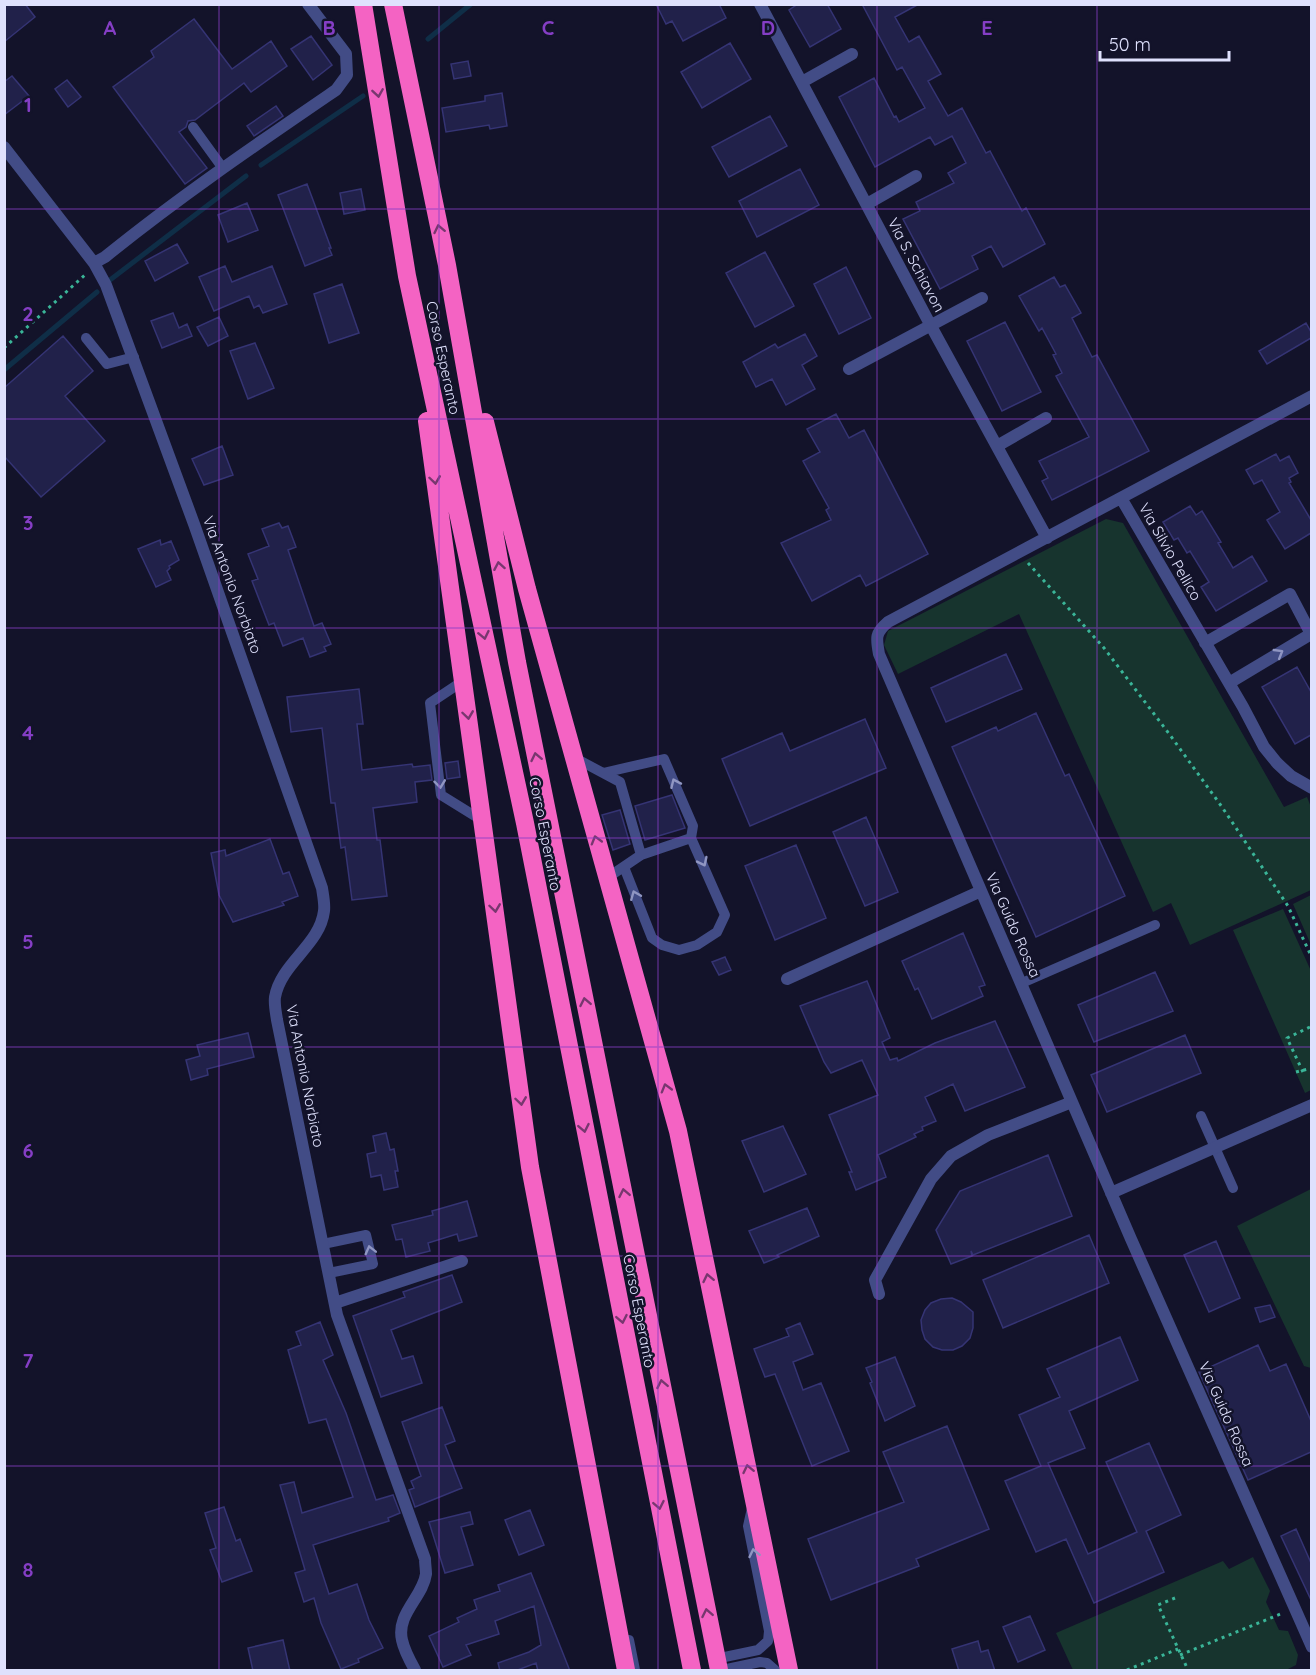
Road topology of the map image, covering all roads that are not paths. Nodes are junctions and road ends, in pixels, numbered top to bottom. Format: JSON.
{"nodes":[{"id":1,"x":308,"y":4,"type":"edge"},
{"id":2,"x":363,"y":4,"type":"edge"},
{"id":3,"x":393,"y":4,"type":"edge"},
{"id":4,"x":760,"y":4,"type":"edge"},
{"id":5,"x":852,"y":54,"type":"dead end"},
{"id":6,"x":802,"y":82,"type":"junction"},
{"id":7,"x":193,"y":127,"type":"dead end"},
{"id":8,"x":4,"y":147,"type":"edge"},
{"id":9,"x":222,"y":167,"type":"junction"},
{"id":10,"x":916,"y":176,"type":"dead end"},
{"id":11,"x":867,"y":204,"type":"junction"},
{"id":12,"x":94,"y":263,"type":"junction"},
{"id":13,"x":447,"y":265,"type":"junction"},
{"id":14,"x":407,"y":276,"type":"junction"},
{"id":15,"x":982,"y":298,"type":"dead end"},
{"id":16,"x":931,"y":326,"type":"junction"},
{"id":17,"x":86,"y":338,"type":"dead end"},
{"id":18,"x":134,"y":357,"type":"junction"},
{"id":19,"x":849,"y":369,"type":"dead end"},
{"id":20,"x":1311,"y":396,"type":"edge"},
{"id":21,"x":1046,"y":418,"type":"dead end"},
{"id":22,"x":997,"y":446,"type":"junction"},
{"id":23,"x":1121,"y":498,"type":"junction"},
{"id":24,"x":1047,"y":538,"type":"junction"},
{"id":25,"x":1205,"y":643,"type":"junction"},
{"id":26,"x":885,"y":669,"type":"joint"},
{"id":27,"x":463,"y":681,"type":"junction"},
{"id":28,"x":1228,"y":683,"type":"junction"},
{"id":29,"x":573,"y":757,"type":"junction"},
{"id":30,"x":603,"y":773,"type":"junction"},
{"id":31,"x":1311,"y":788,"type":"edge"},
{"id":32,"x":483,"y":821,"type":"junction"},
{"id":33,"x":691,"y":838,"type":"junction"},
{"id":34,"x":641,"y":855,"type":"junction"},
{"id":35,"x":624,"y":867,"type":"junction"},
{"id":36,"x":607,"y":878,"type":"junction"},
{"id":37,"x":981,"y":891,"type":"junction"},
{"id":38,"x":1155,"y":925,"type":"dead end"},
{"id":39,"x":787,"y":978,"type":"dead end"},
{"id":40,"x":1022,"y":983,"type":"junction"},
{"id":41,"x":1072,"y":1102,"type":"junction"},
{"id":42,"x":1311,"y":1105,"type":"edge"},
{"id":43,"x":1201,"y":1116,"type":"dead end"},
{"id":44,"x":1214,"y":1148,"type":"junction"},
{"id":45,"x":1233,"y":1188,"type":"dead end"},
{"id":46,"x":1112,"y":1193,"type":"junction"},
{"id":47,"x":323,"y":1244,"type":"junction"},
{"id":48,"x":462,"y":1261,"type":"dead end"},
{"id":49,"x":329,"y":1273,"type":"junction"},
{"id":50,"x":879,"y":1294,"type":"dead end"},
{"id":51,"x":334,"y":1303,"type":"junction"},
{"id":52,"x":754,"y":1498,"type":"junction"},
{"id":53,"x":611,"y":1590,"type":"junction"},
{"id":54,"x":1311,"y":1647,"type":"edge"},
{"id":55,"x":720,"y":1666,"type":"edge"},
{"id":56,"x":415,"y":1671,"type":"edge"},
{"id":57,"x":626,"y":1671,"type":"edge"},
{"id":58,"x":635,"y":1671,"type":"edge"},
{"id":59,"x":692,"y":1671,"type":"edge"},
{"id":60,"x":775,"y":1671,"type":"edge"},
{"id":61,"x":789,"y":1671,"type":"edge"}],
"edges":[{"from":1,"to":9,"type":"street"},
{"from":2,"to":14,"type":"highway","name":"Corso Esperanto","one_way":true},
{"from":13,"to":3,"type":"highway","name":"Corso Esperanto","one_way":true},
{"from":4,"to":6,"type":"street","name":"Via S. Schiavon"},
{"from":5,"to":6,"type":"street"},
{"from":6,"to":11,"type":"street","name":"Via S. Schiavon"},
{"from":7,"to":9,"type":"lane"},
{"from":8,"to":12,"type":"street","name":"Via Antonio Norbiato"},
{"from":9,"to":12,"type":"street"},
{"from":10,"to":11,"type":"street"},
{"from":11,"to":16,"type":"street","name":"Via S. Schiavon"},
{"from":12,"to":18,"type":"street","name":"Via Antonio Norbiato"},
{"from":13,"to":29,"type":"highway"},
{"from":55,"to":13,"type":"highway","name":"Corso Esperanto","one_way":true},
{"from":14,"to":27,"type":"highway","one_way":true},
{"from":14,"to":59,"type":"highway","name":"Corso Esperanto","one_way":true},
{"from":15,"to":16,"type":"street"},
{"from":16,"to":19,"type":"street"},
{"from":16,"to":22,"type":"street","name":"Via S. Schiavon"},
{"from":17,"to":18,"type":"lane"},
{"from":18,"to":47,"type":"street","name":"Via Antonio Norbiato"},
{"from":20,"to":23,"type":"street"},
{"from":21,"to":22,"type":"street"},
{"from":22,"to":24,"type":"street","name":"Via S. Schiavon"},
{"from":23,"to":24,"type":"street","name":"Via Silvio Pellico"},
{"from":23,"to":25,"type":"street","name":"Via Silvio Pellico"},
{"from":24,"to":26,"type":"street","name":"Via Silvio Pellico"},
{"from":25,"to":28,"type":"street","name":"Via Silvio Pellico"},
{"from":28,"to":25,"type":"street","one_way":true},
{"from":26,"to":37,"type":"street","name":"Via Guido Rossa"},
{"from":27,"to":32,"type":"highway","one_way":true},
{"from":27,"to":32,"type":"lane","one_way":true},
{"from":28,"to":31,"type":"street","name":"Via Silvio Pellico"},
{"from":29,"to":30,"type":"lane"},
{"from":36,"to":29,"type":"highway","one_way":true},
{"from":33,"to":30,"type":"lane","one_way":true},
{"from":30,"to":34,"type":"lane"},
{"from":32,"to":53,"type":"highway","one_way":true},
{"from":33,"to":34,"type":"lane"},
{"from":33,"to":35,"type":"lane","one_way":true},
{"from":34,"to":35,"type":"lane"},
{"from":35,"to":36,"type":"lane"},
{"from":52,"to":36,"type":"highway","one_way":true},
{"from":37,"to":39,"type":"street"},
{"from":37,"to":40,"type":"street","name":"Via Guido Rossa"},
{"from":38,"to":40,"type":"lane"},
{"from":40,"to":41,"type":"street","name":"Via Guido Rossa"},
{"from":41,"to":46,"type":"street","name":"Via Guido Rossa"},
{"from":41,"to":50,"type":"street"},
{"from":42,"to":44,"type":"street"},
{"from":43,"to":44,"type":"lane"},
{"from":44,"to":45,"type":"lane"},
{"from":44,"to":46,"type":"street"},
{"from":46,"to":54,"type":"street","name":"Via Guido Rossa"},
{"from":47,"to":49,"type":"street","name":"Via Antonio Norbiato"},
{"from":49,"to":47,"type":"lane","one_way":true},
{"from":48,"to":51,"type":"street"},
{"from":49,"to":51,"type":"street","name":"Via Antonio Norbiato"},
{"from":51,"to":56,"type":"street","name":"Via Antonio Norbiato"},
{"from":55,"to":52,"type":"lane","one_way":true},
{"from":52,"to":61,"type":"highway"},
{"from":53,"to":57,"type":"highway"},
{"from":53,"to":58,"type":"lane"},
{"from":55,"to":60,"type":"lane"}]}
